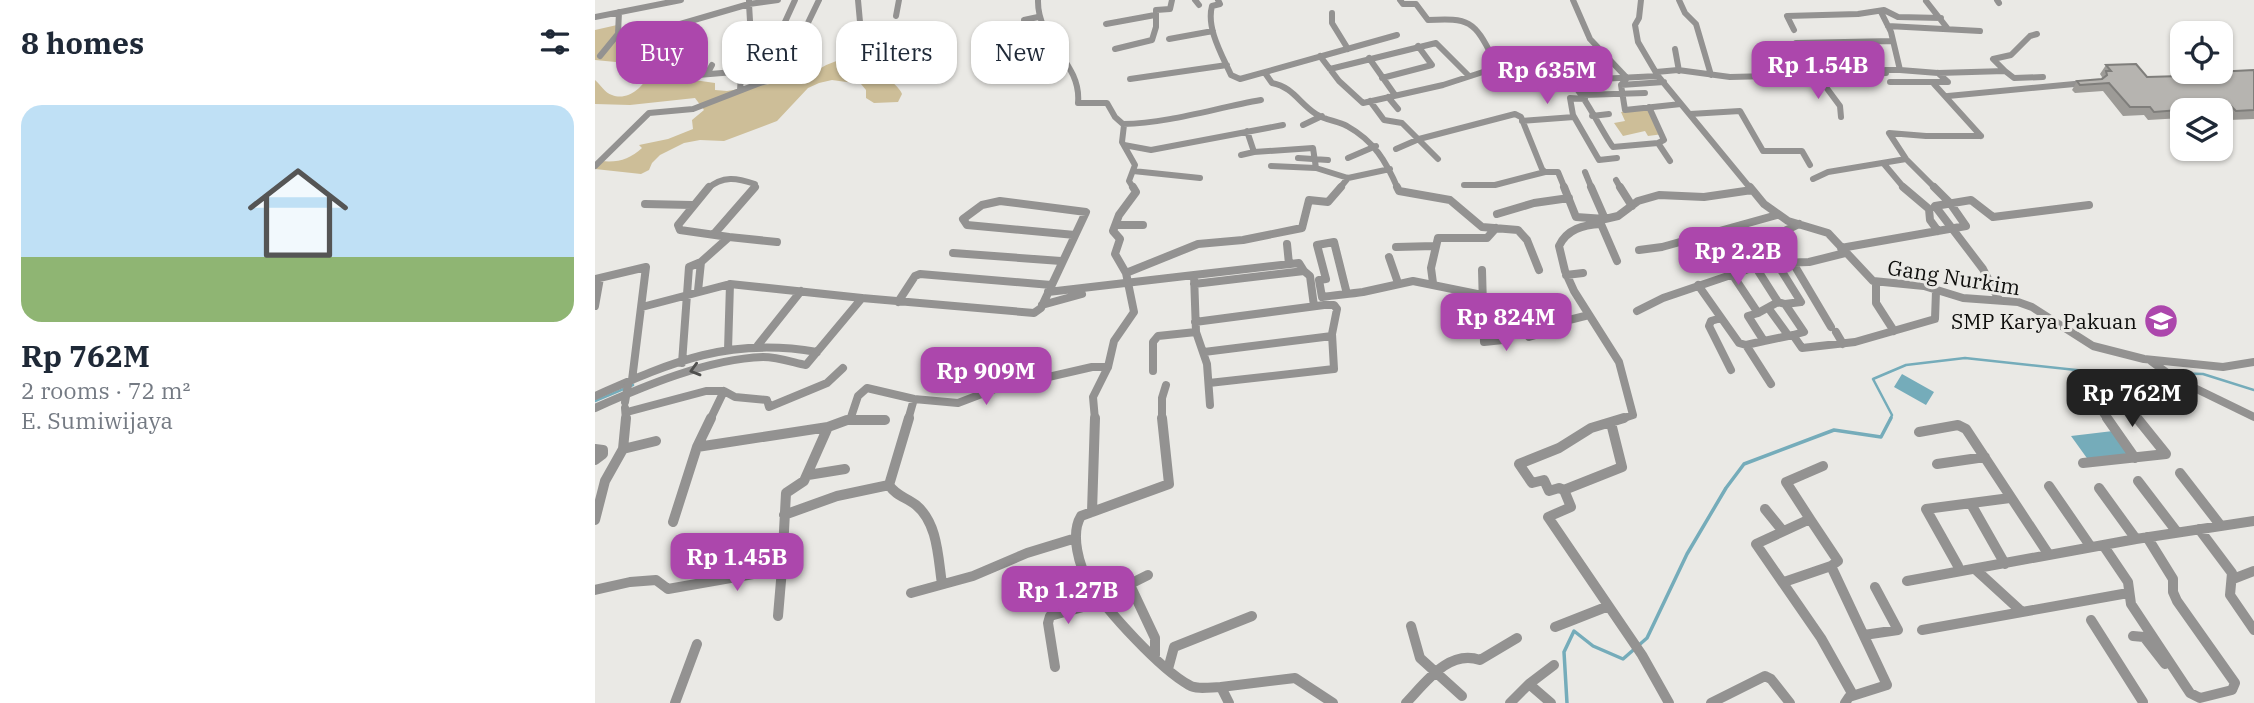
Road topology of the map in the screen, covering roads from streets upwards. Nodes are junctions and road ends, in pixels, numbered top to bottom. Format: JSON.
{"nodes":[{"id":1,"x":681,"y":0,"type":"edge"},
{"id":2,"x":778,"y":0,"type":"edge"},
{"id":3,"x":795,"y":0,"type":"edge"},
{"id":4,"x":819,"y":0,"type":"edge"},
{"id":5,"x":858,"y":0,"type":"edge"},
{"id":6,"x":898,"y":0,"type":"edge"},
{"id":7,"x":1038,"y":0,"type":"edge"},
{"id":8,"x":1172,"y":0,"type":"edge"},
{"id":9,"x":1218,"y":0,"type":"edge"},
{"id":10,"x":1400,"y":0,"type":"edge"},
{"id":11,"x":1573,"y":0,"type":"edge"},
{"id":12,"x":1641,"y":0,"type":"edge"},
{"id":13,"x":1679,"y":0,"type":"edge"},
{"id":14,"x":1882,"y":0,"type":"edge"},
{"id":15,"x":1926,"y":1,"type":"edge"},
{"id":16,"x":749,"y":2,"type":"edge"},
{"id":17,"x":1883,"y":11,"type":"junction"},
{"id":18,"x":619,"y":12,"type":"junction"},
{"id":19,"x":1332,"y":13,"type":"dead end"},
{"id":20,"x":1155,"y":15,"type":"junction"},
{"id":21,"x":896,"y":16,"type":"dead end"},
{"id":22,"x":595,"y":17,"type":"edge"},
{"id":23,"x":1038,"y":17,"type":"junction"},
{"id":24,"x":1941,"y":18,"type":"junction"},
{"id":25,"x":1024,"y":20,"type":"dead end"},
{"id":26,"x":688,"y":21,"type":"edge"},
{"id":27,"x":750,"y":21,"type":"dead end"},
{"id":28,"x":785,"y":21,"type":"edge"},
{"id":29,"x":860,"y":21,"type":"edge"},
{"id":30,"x":1040,"y":21,"type":"edge"},
{"id":31,"x":1106,"y":24,"type":"dead end"},
{"id":32,"x":1888,"y":26,"type":"junction"},
{"id":33,"x":1948,"y":29,"type":"junction"},
{"id":34,"x":1794,"y":30,"type":"dead end"},
{"id":35,"x":1213,"y":31,"type":"junction"},
{"id":36,"x":1980,"y":31,"type":"dead end"},
{"id":37,"x":2037,"y":34,"type":"dead end"},
{"id":38,"x":1397,"y":35,"type":"dead end"},
{"id":39,"x":1169,"y":39,"type":"dead end"},
{"id":40,"x":1380,"y":41,"type":"junction"},
{"id":41,"x":1893,"y":41,"type":"junction"},
{"id":42,"x":1796,"y":43,"type":"dead end"},
{"id":43,"x":1418,"y":46,"type":"junction"},
{"id":44,"x":1115,"y":48,"type":"dead end"},
{"id":45,"x":1348,"y":49,"type":"junction"},
{"id":46,"x":1675,"y":49,"type":"dead end"},
{"id":47,"x":1389,"y":53,"type":"junction"},
{"id":48,"x":600,"y":56,"type":"dead end"},
{"id":49,"x":1320,"y":56,"type":"junction"},
{"id":50,"x":1369,"y":58,"type":"junction"},
{"id":51,"x":712,"y":65,"type":"dead end"},
{"id":52,"x":1227,"y":65,"type":"junction"},
{"id":53,"x":1069,"y":69,"type":"edge"},
{"id":54,"x":1330,"y":69,"type":"junction"},
{"id":55,"x":1679,"y":71,"type":"junction"},
{"id":56,"x":1900,"y":71,"type":"junction"},
{"id":57,"x":2005,"y":71,"type":"junction"},
{"id":58,"x":722,"y":73,"type":"edge"},
{"id":59,"x":1265,"y":73,"type":"junction"},
{"id":60,"x":1938,"y":73,"type":"junction"},
{"id":61,"x":708,"y":74,"type":"joint"},
{"id":62,"x":1657,"y":74,"type":"junction"},
{"id":63,"x":1468,"y":75,"type":"junction"},
{"id":64,"x":1711,"y":75,"type":"junction"},
{"id":65,"x":1817,"y":75,"type":"junction"},
{"id":66,"x":2043,"y":76,"type":"dead end"},
{"id":67,"x":1383,"y":78,"type":"junction"},
{"id":68,"x":1627,"y":78,"type":"junction"},
{"id":69,"x":1130,"y":79,"type":"dead end"},
{"id":70,"x":1664,"y":82,"type":"junction"},
{"id":71,"x":1890,"y":82,"type":"dead end"},
{"id":72,"x":2095,"y":82,"type":"edge"},
{"id":73,"x":1542,"y":83,"type":"dead end"},
{"id":74,"x":740,"y":84,"type":"edge"},
{"id":75,"x":1934,"y":84,"type":"junction"},
{"id":76,"x":1621,"y":85,"type":"junction"},
{"id":77,"x":1576,"y":86,"type":"junction"},
{"id":78,"x":1290,"y":89,"type":"junction"},
{"id":79,"x":740,"y":90,"type":"junction"},
{"id":80,"x":1282,"y":92,"type":"dead end"},
{"id":81,"x":1645,"y":93,"type":"dead end"},
{"id":82,"x":1622,"y":95,"type":"junction"},
{"id":83,"x":1392,"y":96,"type":"junction"},
{"id":84,"x":1948,"y":96,"type":"junction"},
{"id":85,"x":1584,"y":97,"type":"junction"},
{"id":86,"x":1570,"y":99,"type":"junction"},
{"id":87,"x":1261,"y":100,"type":"dead end"},
{"id":88,"x":1370,"y":101,"type":"junction"},
{"id":89,"x":1681,"y":104,"type":"junction"},
{"id":90,"x":1649,"y":107,"type":"junction"},
{"id":91,"x":1398,"y":110,"type":"dead end"},
{"id":92,"x":1609,"y":114,"type":"dead end"},
{"id":93,"x":1690,"y":114,"type":"junction"},
{"id":94,"x":1322,"y":116,"type":"junction"},
{"id":95,"x":1591,"y":116,"type":"junction"},
{"id":96,"x":1574,"y":117,"type":"junction"},
{"id":97,"x":1841,"y":117,"type":"dead end"},
{"id":98,"x":1522,"y":121,"type":"junction"},
{"id":99,"x":1123,"y":124,"type":"junction"},
{"id":100,"x":1283,"y":125,"type":"dead end"},
{"id":101,"x":1303,"y":125,"type":"dead end"},
{"id":102,"x":1247,"y":131,"type":"junction"},
{"id":103,"x":1419,"y":139,"type":"junction"},
{"id":104,"x":1658,"y":144,"type":"junction"},
{"id":105,"x":1124,"y":145,"type":"junction"},
{"id":106,"x":1376,"y":146,"type":"junction"},
{"id":107,"x":1396,"y":149,"type":"dead end"},
{"id":108,"x":1254,"y":152,"type":"junction"},
{"id":109,"x":1241,"y":155,"type":"dead end"},
{"id":110,"x":1298,"y":158,"type":"dead end"},
{"id":111,"x":1348,"y":158,"type":"dead end"},
{"id":112,"x":1617,"y":158,"type":"dead end"},
{"id":113,"x":1316,"y":159,"type":"junction"},
{"id":114,"x":1438,"y":159,"type":"dead end"},
{"id":115,"x":1906,"y":159,"type":"junction"},
{"id":116,"x":1328,"y":160,"type":"dead end"},
{"id":117,"x":1670,"y":161,"type":"dead end"},
{"id":118,"x":1884,"y":164,"type":"junction"},
{"id":119,"x":1810,"y":165,"type":"dead end"},
{"id":120,"x":595,"y":166,"type":"edge"},
{"id":121,"x":1271,"y":166,"type":"dead end"},
{"id":122,"x":1315,"y":168,"type":"junction"},
{"id":123,"x":1390,"y":169,"type":"junction"},
{"id":124,"x":1133,"y":171,"type":"junction"},
{"id":125,"x":1545,"y":172,"type":"junction"},
{"id":126,"x":1585,"y":172,"type":"dead end"},
{"id":127,"x":1201,"y":178,"type":"dead end"},
{"id":128,"x":1348,"y":178,"type":"junction"},
{"id":129,"x":1813,"y":179,"type":"dead end"},
{"id":130,"x":1616,"y":180,"type":"dead end"},
{"id":131,"x":1464,"y":184,"type":"dead end"},
{"id":132,"x":1752,"y":190,"type":"junction"},
{"id":133,"x":1569,"y":198,"type":"junction"},
{"id":134,"x":1950,"y":203,"type":"junction"},
{"id":135,"x":645,"y":204,"type":"dead end"},
{"id":136,"x":692,"y":205,"type":"junction"},
{"id":137,"x":2089,"y":205,"type":"dead end"},
{"id":138,"x":1632,"y":206,"type":"junction"},
{"id":139,"x":1497,"y":214,"type":"dead end"},
{"id":140,"x":1777,"y":215,"type":"junction"},
{"id":141,"x":1576,"y":217,"type":"junction"},
{"id":142,"x":1605,"y":219,"type":"junction"},
{"id":143,"x":1799,"y":224,"type":"junction"},
{"id":144,"x":1116,"y":225,"type":"junction"},
{"id":145,"x":1143,"y":225,"type":"dead end"},
{"id":146,"x":1581,"y":226,"type":"junction"},
{"id":147,"x":1496,"y":228,"type":"junction"},
{"id":148,"x":1950,"y":229,"type":"junction"},
{"id":149,"x":1938,"y":231,"type":"junction"},
{"id":150,"x":714,"y":234,"type":"junction"},
{"id":151,"x":1075,"y":235,"type":"junction"},
{"id":152,"x":729,"y":237,"type":"junction"},
{"id":153,"x":778,"y":242,"type":"dead end"},
{"id":154,"x":1287,"y":244,"type":"dead end"},
{"id":155,"x":1435,"y":246,"type":"junction"},
{"id":156,"x":1396,"y":247,"type":"dead end"},
{"id":157,"x":1639,"y":250,"type":"dead end"},
{"id":158,"x":1843,"y":250,"type":"junction"},
{"id":159,"x":953,"y":253,"type":"dead end"},
{"id":160,"x":1389,"y":257,"type":"dead end"},
{"id":161,"x":1061,"y":261,"type":"junction"},
{"id":162,"x":1617,"y":261,"type":"dead end"},
{"id":163,"x":701,"y":262,"type":"junction"},
{"id":164,"x":1775,"y":262,"type":"junction"},
{"id":165,"x":1793,"y":263,"type":"junction"},
{"id":166,"x":1289,"y":264,"type":"junction"},
{"id":167,"x":1755,"y":266,"type":"junction"},
{"id":168,"x":1482,"y":270,"type":"dead end"},
{"id":169,"x":1539,"y":270,"type":"dead end"},
{"id":170,"x":1304,"y":271,"type":"junction"},
{"id":171,"x":1126,"y":273,"type":"junction"},
{"id":172,"x":1583,"y":273,"type":"dead end"},
{"id":173,"x":1732,"y":274,"type":"junction"},
{"id":174,"x":1566,"y":275,"type":"junction"},
{"id":175,"x":597,"y":278,"type":"edge"},
{"id":176,"x":1194,"y":280,"type":"junction"},
{"id":177,"x":1398,"y":283,"type":"junction"},
{"id":178,"x":1433,"y":283,"type":"junction"},
{"id":179,"x":1876,"y":283,"type":"junction"},
{"id":180,"x":730,"y":284,"type":"junction"},
{"id":181,"x":1698,"y":285,"type":"junction"},
{"id":182,"x":1129,"y":286,"type":"junction"},
{"id":183,"x":1050,"y":289,"type":"junction"},
{"id":184,"x":698,"y":291,"type":"junction"},
{"id":185,"x":801,"y":291,"type":"junction"},
{"id":186,"x":1936,"y":291,"type":"junction"},
{"id":187,"x":1347,"y":294,"type":"junction"},
{"id":188,"x":687,"y":295,"type":"junction"},
{"id":189,"x":1482,"y":295,"type":"junction"},
{"id":190,"x":862,"y":298,"type":"junction"},
{"id":191,"x":2000,"y":300,"type":"junction"},
{"id":192,"x":898,"y":302,"type":"junction"},
{"id":193,"x":1781,"y":303,"type":"junction"},
{"id":194,"x":1042,"y":305,"type":"junction"},
{"id":195,"x":595,"y":306,"type":"edge"},
{"id":196,"x":1314,"y":306,"type":"junction"},
{"id":197,"x":642,"y":307,"type":"junction"},
{"id":198,"x":1769,"y":309,"type":"junction"},
{"id":199,"x":1637,"y":311,"type":"dead end"},
{"id":200,"x":1758,"y":313,"type":"junction"},
{"id":201,"x":1590,"y":315,"type":"junction"},
{"id":202,"x":1721,"y":318,"type":"junction"},
{"id":203,"x":1195,"y":321,"type":"junction"},
{"id":204,"x":1893,"y":331,"type":"junction"},
{"id":205,"x":1196,"y":332,"type":"junction"},
{"id":206,"x":1790,"y":335,"type":"junction"},
{"id":207,"x":1332,"y":336,"type":"junction"},
{"id":208,"x":1764,"y":341,"type":"junction"},
{"id":209,"x":1843,"y":344,"type":"junction"},
{"id":210,"x":1746,"y":345,"type":"junction"},
{"id":211,"x":763,"y":346,"type":"junction"},
{"id":212,"x":728,"y":350,"type":"junction"},
{"id":213,"x":817,"y":352,"type":"junction"},
{"id":214,"x":1204,"y":352,"type":"junction"},
{"id":215,"x":759,"y":358,"type":"junction"},
{"id":216,"x":2151,"y":361,"type":"junction"},
{"id":217,"x":2254,"y":362,"type":"edge"},
{"id":218,"x":682,"y":363,"type":"junction"},
{"id":219,"x":1108,"y":367,"type":"junction"},
{"id":220,"x":843,"y":368,"type":"dead end"},
{"id":221,"x":1731,"y":370,"type":"dead end"},
{"id":222,"x":1153,"y":372,"type":"dead end"},
{"id":223,"x":2165,"y":372,"type":"junction"},
{"id":224,"x":1209,"y":383,"type":"junction"},
{"id":225,"x":630,"y":384,"type":"junction"},
{"id":226,"x":1771,"y":384,"type":"dead end"},
{"id":227,"x":1166,"y":385,"type":"dead end"},
{"id":228,"x":724,"y":391,"type":"junction"},
{"id":229,"x":2117,"y":394,"type":"junction"},
{"id":230,"x":595,"y":396,"type":"edge"},
{"id":231,"x":914,"y":398,"type":"junction"},
{"id":232,"x":1210,"y":405,"type":"dead end"},
{"id":233,"x":626,"y":407,"type":"junction"},
{"id":234,"x":595,"y":408,"type":"edge"},
{"id":235,"x":2254,"y":417,"type":"edge"},
{"id":236,"x":850,"y":420,"type":"junction"},
{"id":237,"x":885,"y":421,"type":"dead end"},
{"id":238,"x":1611,"y":423,"type":"junction"},
{"id":239,"x":828,"y":427,"type":"junction"},
{"id":240,"x":1920,"y":432,"type":"dead end"},
{"id":241,"x":656,"y":442,"type":"dead end"},
{"id":242,"x":697,"y":447,"type":"junction"},
{"id":243,"x":595,"y":449,"type":"edge"},
{"id":244,"x":623,"y":449,"type":"junction"},
{"id":245,"x":1985,"y":457,"type":"junction"},
{"id":246,"x":2134,"y":458,"type":"junction"},
{"id":247,"x":595,"y":460,"type":"edge"},
{"id":248,"x":2083,"y":463,"type":"dead end"},
{"id":249,"x":1937,"y":464,"type":"dead end"},
{"id":250,"x":1823,"y":466,"type":"dead end"},
{"id":251,"x":845,"y":469,"type":"dead end"},
{"id":252,"x":2181,"y":473,"type":"dead end"},
{"id":253,"x":808,"y":475,"type":"junction"},
{"id":254,"x":2138,"y":481,"type":"dead end"},
{"id":255,"x":889,"y":485,"type":"junction"},
{"id":256,"x":2049,"y":486,"type":"dead end"},
{"id":257,"x":2099,"y":488,"type":"dead end"},
{"id":258,"x":1564,"y":490,"type":"junction"},
{"id":259,"x":2010,"y":498,"type":"junction"},
{"id":260,"x":1972,"y":503,"type":"junction"},
{"id":261,"x":1765,"y":509,"type":"dead end"},
{"id":262,"x":1092,"y":512,"type":"junction"},
{"id":263,"x":784,"y":514,"type":"junction"},
{"id":264,"x":1809,"y":519,"type":"junction"},
{"id":265,"x":595,"y":520,"type":"edge"},
{"id":266,"x":2254,"y":521,"type":"edge"},
{"id":267,"x":673,"y":522,"type":"dead end"},
{"id":268,"x":2221,"y":526,"type":"junction"},
{"id":269,"x":2199,"y":528,"type":"junction"},
{"id":270,"x":1781,"y":530,"type":"junction"},
{"id":271,"x":2177,"y":532,"type":"junction"},
{"id":272,"x":1076,"y":538,"type":"junction"},
{"id":273,"x":2142,"y":538,"type":"junction"},
{"id":274,"x":2103,"y":545,"type":"junction"},
{"id":275,"x":2091,"y":547,"type":"junction"},
{"id":276,"x":2049,"y":555,"type":"junction"},
{"id":277,"x":2005,"y":564,"type":"junction"},
{"id":278,"x":1831,"y":566,"type":"junction"},
{"id":279,"x":1958,"y":566,"type":"dead end"},
{"id":280,"x":782,"y":569,"type":"junction"},
{"id":281,"x":1975,"y":569,"type":"junction"},
{"id":282,"x":2254,"y":571,"type":"edge"},
{"id":283,"x":1148,"y":575,"type":"dead end"},
{"id":284,"x":2234,"y":579,"type":"junction"},
{"id":285,"x":1907,"y":580,"type":"dead end"},
{"id":286,"x":1784,"y":582,"type":"junction"},
{"id":287,"x":1129,"y":583,"type":"junction"},
{"id":288,"x":942,"y":584,"type":"junction"},
{"id":289,"x":1875,"y":587,"type":"dead end"},
{"id":290,"x":595,"y":590,"type":"edge"},
{"id":291,"x":911,"y":593,"type":"dead end"},
{"id":292,"x":2128,"y":593,"type":"junction"},
{"id":293,"x":1104,"y":599,"type":"junction"},
{"id":294,"x":1606,"y":607,"type":"junction"},
{"id":295,"x":2022,"y":612,"type":"junction"},
{"id":296,"x":778,"y":616,"type":"dead end"},
{"id":297,"x":1252,"y":616,"type":"dead end"},
{"id":298,"x":2091,"y":620,"type":"dead end"},
{"id":299,"x":1411,"y":626,"type":"dead end"},
{"id":300,"x":1555,"y":628,"type":"dead end"},
{"id":301,"x":1922,"y":630,"type":"dead end"},
{"id":302,"x":2254,"y":630,"type":"edge"},
{"id":303,"x":1864,"y":635,"type":"junction"},
{"id":304,"x":2133,"y":636,"type":"dead end"},
{"id":305,"x":1517,"y":638,"type":"dead end"},
{"id":306,"x":697,"y":644,"type":"dead end"},
{"id":307,"x":1155,"y":655,"type":"junction"},
{"id":308,"x":1554,"y":665,"type":"dead end"},
{"id":309,"x":1055,"y":667,"type":"dead end"},
{"id":310,"x":1168,"y":669,"type":"junction"},
{"id":311,"x":1437,"y":672,"type":"junction"},
{"id":312,"x":1529,"y":684,"type":"junction"},
{"id":313,"x":1221,"y":687,"type":"junction"},
{"id":314,"x":1462,"y":696,"type":"dead end"},
{"id":315,"x":1849,"y":699,"type":"edge"},
{"id":316,"x":675,"y":703,"type":"edge"},
{"id":317,"x":1229,"y":703,"type":"edge"},
{"id":318,"x":1333,"y":703,"type":"edge"},
{"id":319,"x":1406,"y":703,"type":"edge"},
{"id":320,"x":1510,"y":703,"type":"edge"},
{"id":321,"x":1551,"y":703,"type":"edge"},
{"id":322,"x":1669,"y":703,"type":"edge"},
{"id":323,"x":1711,"y":703,"type":"edge"},
{"id":324,"x":1790,"y":703,"type":"edge"},
{"id":325,"x":2146,"y":703,"type":"edge"},
{"id":326,"x":2194,"y":703,"type":"edge"}],
"edges":[{"from":1,"to":18,"type":"street"},
{"from":2,"to":16,"type":"street"},
{"from":3,"to":28,"type":"street"},
{"from":4,"to":79,"type":"street"},
{"from":5,"to":29,"type":"street"},
{"from":6,"to":21,"type":"street"},
{"from":7,"to":23,"type":"street"},
{"from":8,"to":20,"type":"street"},
{"from":9,"to":35,"type":"street"},
{"from":10,"to":63,"type":"street"},
{"from":11,"to":68,"type":"street"},
{"from":12,"to":62,"type":"street","name":"Gang Nurkim"},
{"from":13,"to":64,"type":"street"},
{"from":14,"to":17,"type":"street"},
{"from":15,"to":24,"type":"street"},
{"from":16,"to":26,"type":"street"},
{"from":16,"to":27,"type":"street"},
{"from":17,"to":24,"type":"street"},
{"from":17,"to":32,"type":"street"},
{"from":17,"to":34,"type":"street"},
{"from":18,"to":22,"type":"street"},
{"from":18,"to":48,"type":"street"},
{"from":19,"to":45,"type":"street"},
{"from":20,"to":31,"type":"street"},
{"from":20,"to":44,"type":"street"},
{"from":23,"to":25,"type":"street"},
{"from":23,"to":30,"type":"street"},
{"from":24,"to":33,"type":"street"},
{"from":32,"to":33,"type":"street"},
{"from":32,"to":41,"type":"street"},
{"from":33,"to":36,"type":"street"},
{"from":35,"to":39,"type":"street"},
{"from":35,"to":52,"type":"street"},
{"from":37,"to":57,"type":"street"},
{"from":38,"to":40,"type":"street"},
{"from":40,"to":45,"type":"street"},
{"from":40,"to":47,"type":"street"},
{"from":41,"to":42,"type":"street"},
{"from":41,"to":56,"type":"street"},
{"from":43,"to":47,"type":"street"},
{"from":43,"to":63,"type":"street"},
{"from":43,"to":67,"type":"street"},
{"from":45,"to":49,"type":"street"},
{"from":46,"to":55,"type":"street"},
{"from":47,"to":50,"type":"street"},
{"from":49,"to":54,"type":"street"},
{"from":49,"to":59,"type":"street"},
{"from":50,"to":54,"type":"street"},
{"from":50,"to":67,"type":"street"},
{"from":51,"to":61,"type":"street"},
{"from":52,"to":59,"type":"street"},
{"from":52,"to":69,"type":"street"},
{"from":53,"to":99,"type":"street"},
{"from":54,"to":88,"type":"street"},
{"from":55,"to":62,"type":"street"},
{"from":55,"to":64,"type":"street"},
{"from":56,"to":60,"type":"street"},
{"from":56,"to":65,"type":"street"},
{"from":57,"to":60,"type":"street"},
{"from":57,"to":66,"type":"street"},
{"from":58,"to":61,"type":"street"},
{"from":59,"to":78,"type":"street"},
{"from":60,"to":75,"type":"street"},
{"from":62,"to":68,"type":"street"},
{"from":62,"to":70,"type":"street","name":"Gang Nurkim"},
{"from":63,"to":83,"type":"street"},
{"from":64,"to":65,"type":"street"},
{"from":65,"to":97,"type":"street"},
{"from":67,"to":83,"type":"street"},
{"from":68,"to":76,"type":"street"},
{"from":68,"to":77,"type":"street"},
{"from":70,"to":76,"type":"street"},
{"from":70,"to":89,"type":"street","name":"Gang Nurkim"},
{"from":71,"to":75,"type":"street"},
{"from":72,"to":84,"type":"street"},
{"from":73,"to":77,"type":"street"},
{"from":74,"to":79,"type":"street"},
{"from":75,"to":84,"type":"street"},
{"from":76,"to":82,"type":"street"},
{"from":77,"to":85,"type":"street"},
{"from":77,"to":86,"type":"street"},
{"from":78,"to":80,"type":"street"},
{"from":78,"to":94,"type":"street"},
{"from":79,"to":120,"type":"street"},
{"from":81,"to":82,"type":"street"},
{"from":82,"to":85,"type":"street"},
{"from":82,"to":90,"type":"street"},
{"from":83,"to":88,"type":"street"},
{"from":83,"to":91,"type":"street"},
{"from":84,"to":115,"type":"street"},
{"from":85,"to":86,"type":"street"},
{"from":85,"to":95,"type":"street"},
{"from":86,"to":96,"type":"street"},
{"from":87,"to":99,"type":"street"},
{"from":88,"to":103,"type":"street"},
{"from":89,"to":90,"type":"street"},
{"from":89,"to":93,"type":"street","name":"Gang Nurkim"},
{"from":90,"to":104,"type":"street"},
{"from":92,"to":95,"type":"street"},
{"from":93,"to":119,"type":"street"},
{"from":93,"to":132,"type":"street","name":"Gang Nurkim"},
{"from":94,"to":101,"type":"street"},
{"from":94,"to":106,"type":"street"},
{"from":95,"to":104,"type":"street"},
{"from":96,"to":98,"type":"street"},
{"from":96,"to":112,"type":"street"},
{"from":98,"to":103,"type":"street"},
{"from":98,"to":125,"type":"street"},
{"from":99,"to":105,"type":"street"},
{"from":100,"to":102,"type":"street"},
{"from":102,"to":105,"type":"street"},
{"from":102,"to":108,"type":"street"},
{"from":103,"to":107,"type":"street"},
{"from":103,"to":114,"type":"street"},
{"from":104,"to":117,"type":"street"},
{"from":105,"to":124,"type":"street"},
{"from":106,"to":111,"type":"street"},
{"from":106,"to":123,"type":"street"},
{"from":108,"to":109,"type":"street"},
{"from":108,"to":113,"type":"street"},
{"from":110,"to":113,"type":"street"},
{"from":113,"to":116,"type":"street"},
{"from":113,"to":122,"type":"street"},
{"from":115,"to":118,"type":"street"},
{"from":115,"to":134,"type":"street"},
{"from":118,"to":129,"type":"street"},
{"from":118,"to":149,"type":"street"},
{"from":121,"to":122,"type":"street"},
{"from":122,"to":128,"type":"street"},
{"from":123,"to":128,"type":"street"},
{"from":123,"to":147,"type":"street"},
{"from":124,"to":127,"type":"street"},
{"from":124,"to":144,"type":"street"},
{"from":125,"to":131,"type":"street"},
{"from":125,"to":133,"type":"street"},
{"from":126,"to":142,"type":"street"},
{"from":128,"to":171,"type":"street"},
{"from":130,"to":138,"type":"street"},
{"from":132,"to":138,"type":"street"},
{"from":132,"to":140,"type":"street","name":"Gang Nurkim"},
{"from":133,"to":139,"type":"street"},
{"from":133,"to":141,"type":"street"},
{"from":134,"to":137,"type":"street"},
{"from":134,"to":148,"type":"street"},
{"from":134,"to":148,"type":"street"},
{"from":135,"to":136,"type":"street"},
{"from":136,"to":150,"type":"street"},
{"from":136,"to":150,"type":"street"},
{"from":138,"to":142,"type":"street"},
{"from":140,"to":143,"type":"street","name":"Gang Nurkim"},
{"from":140,"to":157,"type":"street"},
{"from":141,"to":142,"type":"street"},
{"from":141,"to":146,"type":"street"},
{"from":143,"to":158,"type":"street","name":"Gang Nurkim"},
{"from":143,"to":164,"type":"street"},
{"from":144,"to":145,"type":"street"},
{"from":144,"to":171,"type":"street"},
{"from":146,"to":162,"type":"street"},
{"from":146,"to":174,"type":"street"},
{"from":147,"to":155,"type":"street"},
{"from":147,"to":169,"type":"street"},
{"from":148,"to":149,"type":"street"},
{"from":148,"to":191,"type":"street"},
{"from":149,"to":158,"type":"street"},
{"from":150,"to":152,"type":"street"},
{"from":151,"to":151,"type":"street"},
{"from":151,"to":161,"type":"street"},
{"from":152,"to":153,"type":"street"},
{"from":152,"to":163,"type":"street"},
{"from":154,"to":166,"type":"street"},
{"from":155,"to":156,"type":"street"},
{"from":155,"to":178,"type":"street"},
{"from":158,"to":165,"type":"street"},
{"from":158,"to":179,"type":"street","name":"Gang Nurkim"},
{"from":159,"to":161,"type":"street"},
{"from":160,"to":177,"type":"street"},
{"from":161,"to":183,"type":"street"},
{"from":163,"to":184,"type":"street"},
{"from":163,"to":188,"type":"street"},
{"from":164,"to":165,"type":"street"},
{"from":164,"to":167,"type":"street"},
{"from":164,"to":193,"type":"street"},
{"from":165,"to":209,"type":"street"},
{"from":166,"to":170,"type":"street"},
{"from":166,"to":176,"type":"street"},
{"from":167,"to":173,"type":"street"},
{"from":167,"to":193,"type":"street"},
{"from":168,"to":189,"type":"street"},
{"from":170,"to":176,"type":"street"},
{"from":170,"to":196,"type":"street"},
{"from":171,"to":182,"type":"street"},
{"from":172,"to":174,"type":"street"},
{"from":173,"to":181,"type":"street"},
{"from":173,"to":200,"type":"street"},
{"from":174,"to":201,"type":"street"},
{"from":175,"to":195,"type":"street"},
{"from":175,"to":197,"type":"street"},
{"from":176,"to":182,"type":"street"},
{"from":176,"to":203,"type":"street"},
{"from":177,"to":178,"type":"street"},
{"from":177,"to":187,"type":"street"},
{"from":178,"to":189,"type":"street"},
{"from":179,"to":186,"type":"street","name":"Gang Nurkim"},
{"from":179,"to":204,"type":"street"},
{"from":180,"to":184,"type":"street"},
{"from":180,"to":185,"type":"street"},
{"from":180,"to":212,"type":"street"},
{"from":181,"to":199,"type":"street"},
{"from":181,"to":202,"type":"street"},
{"from":182,"to":183,"type":"street"},
{"from":182,"to":194,"type":"street"},
{"from":182,"to":219,"type":"street"},
{"from":183,"to":192,"type":"street"},
{"from":183,"to":194,"type":"street"},
{"from":184,"to":188,"type":"street"},
{"from":185,"to":190,"type":"street"},
{"from":185,"to":211,"type":"street"},
{"from":186,"to":191,"type":"street","name":"Gang Nurkim"},
{"from":186,"to":204,"type":"street"},
{"from":187,"to":187,"type":"street"},
{"from":188,"to":197,"type":"street"},
{"from":188,"to":218,"type":"street"},
{"from":189,"to":201,"type":"street"},
{"from":190,"to":192,"type":"street"},
{"from":190,"to":213,"type":"street"},
{"from":191,"to":216,"type":"street","name":"Gang Nurkim"},
{"from":192,"to":194,"type":"street"},
{"from":193,"to":198,"type":"street"},
{"from":193,"to":206,"type":"street"},
{"from":196,"to":203,"type":"street"},
{"from":196,"to":207,"type":"street"},
{"from":197,"to":225,"type":"street"},
{"from":198,"to":200,"type":"street"},
{"from":198,"to":206,"type":"street"},
{"from":200,"to":208,"type":"street"},
{"from":201,"to":238,"type":"street"},
{"from":202,"to":210,"type":"street"},
{"from":202,"to":221,"type":"street"},
{"from":203,"to":205,"type":"street"},
{"from":204,"to":209,"type":"street"},
{"from":205,"to":214,"type":"street"},
{"from":205,"to":222,"type":"street"},
{"from":206,"to":208,"type":"street"},
{"from":206,"to":209,"type":"street"},
{"from":207,"to":214,"type":"street"},
{"from":207,"to":224,"type":"street"},
{"from":208,"to":210,"type":"street"},
{"from":210,"to":226,"type":"street"},
{"from":211,"to":212,"type":"street"},
{"from":211,"to":213,"type":"street"},
{"from":211,"to":215,"type":"street"},
{"from":212,"to":218,"type":"street"},
{"from":213,"to":215,"type":"street"},
{"from":214,"to":224,"type":"street"},
{"from":215,"to":225,"type":"street","one_way":true},
{"from":216,"to":217,"type":"street","name":"Gang Nurkim"},
{"from":216,"to":223,"type":"street"},
{"from":218,"to":225,"type":"street"},
{"from":219,"to":231,"type":"street"},
{"from":219,"to":262,"type":"street"},
{"from":220,"to":228,"type":"street"},
{"from":223,"to":229,"type":"street"},
{"from":223,"to":235,"type":"street"},
{"from":224,"to":232,"type":"street"},
{"from":225,"to":230,"type":"street"},
{"from":225,"to":233,"type":"street","bridge":true},
{"from":225,"to":234,"type":"street"},
{"from":227,"to":262,"type":"street"},
{"from":228,"to":233,"type":"street"},
{"from":228,"to":242,"type":"street"},
{"from":229,"to":246,"type":"street"},
{"from":229,"to":246,"type":"street"},
{"from":231,"to":236,"type":"street"},
{"from":231,"to":255,"type":"street"},
{"from":233,"to":244,"type":"street"},
{"from":236,"to":237,"type":"street"},
{"from":236,"to":239,"type":"street"},
{"from":238,"to":258,"type":"street"},
{"from":238,"to":258,"type":"street"},
{"from":239,"to":242,"type":"street"},
{"from":239,"to":253,"type":"street"},
{"from":240,"to":245,"type":"street"},
{"from":241,"to":244,"type":"street"},
{"from":242,"to":267,"type":"street"},
{"from":243,"to":247,"type":"street"},
{"from":244,"to":265,"type":"street"},
{"from":245,"to":249,"type":"street"},
{"from":245,"to":259,"type":"street"},
{"from":246,"to":248,"type":"street"},
{"from":250,"to":264,"type":"street"},
{"from":251,"to":253,"type":"street"},
{"from":252,"to":268,"type":"street"},
{"from":253,"to":263,"type":"street"},
{"from":254,"to":271,"type":"street"},
{"from":255,"to":263,"type":"street"},
{"from":255,"to":288,"type":"street"},
{"from":256,"to":275,"type":"street"},
{"from":257,"to":273,"type":"street"},
{"from":258,"to":294,"type":"street"},
{"from":259,"to":260,"type":"street"},
{"from":259,"to":276,"type":"street"},
{"from":260,"to":277,"type":"street"},
{"from":260,"to":279,"type":"street"},
{"from":261,"to":270,"type":"street"},
{"from":262,"to":272,"type":"street"},
{"from":263,"to":280,"type":"street"},
{"from":264,"to":270,"type":"street"},
{"from":264,"to":278,"type":"street"},
{"from":266,"to":268,"type":"street"},
{"from":268,"to":269,"type":"street"},
{"from":269,"to":271,"type":"street"},
{"from":269,"to":284,"type":"street"},
{"from":270,"to":286,"type":"street"},
{"from":271,"to":273,"type":"street"},
{"from":272,"to":288,"type":"street"},
{"from":272,"to":293,"type":"street"},
{"from":273,"to":274,"type":"street"},
{"from":273,"to":292,"type":"street"},
{"from":274,"to":275,"type":"street"},
{"from":274,"to":292,"type":"street"},
{"from":275,"to":276,"type":"street"},
{"from":276,"to":277,"type":"street"},
{"from":277,"to":281,"type":"street"},
{"from":278,"to":286,"type":"street"},
{"from":278,"to":303,"type":"street"},
{"from":280,"to":290,"type":"street"},
{"from":280,"to":296,"type":"street"},
{"from":281,"to":285,"type":"street"},
{"from":281,"to":295,"type":"street"},
{"from":282,"to":284,"type":"street"},
{"from":283,"to":287,"type":"street"},
{"from":284,"to":302,"type":"street"},
{"from":286,"to":315,"type":"street"},
{"from":287,"to":293,"type":"street"},
{"from":287,"to":307,"type":"street"},
{"from":288,"to":291,"type":"street"},
{"from":289,"to":303,"type":"street"},
{"from":292,"to":295,"type":"street"},
{"from":293,"to":307,"type":"street"},
{"from":293,"to":309,"type":"street"},
{"from":294,"to":300,"type":"street"},
{"from":294,"to":322,"type":"street"},
{"from":295,"to":301,"type":"street"},
{"from":297,"to":310,"type":"street"},
{"from":298,"to":325,"type":"street"},
{"from":299,"to":311,"type":"street"},
{"from":303,"to":315,"type":"street"},
{"from":304,"to":326,"type":"street"},
{"from":305,"to":311,"type":"street"},
{"from":306,"to":316,"type":"street"},
{"from":307,"to":310,"type":"street"},
{"from":308,"to":312,"type":"street"},
{"from":310,"to":313,"type":"street"},
{"from":311,"to":314,"type":"street"},
{"from":311,"to":319,"type":"street"},
{"from":312,"to":320,"type":"street"},
{"from":312,"to":321,"type":"street"},
{"from":313,"to":317,"type":"street"},
{"from":313,"to":318,"type":"street"},
{"from":323,"to":324,"type":"street"}]}
